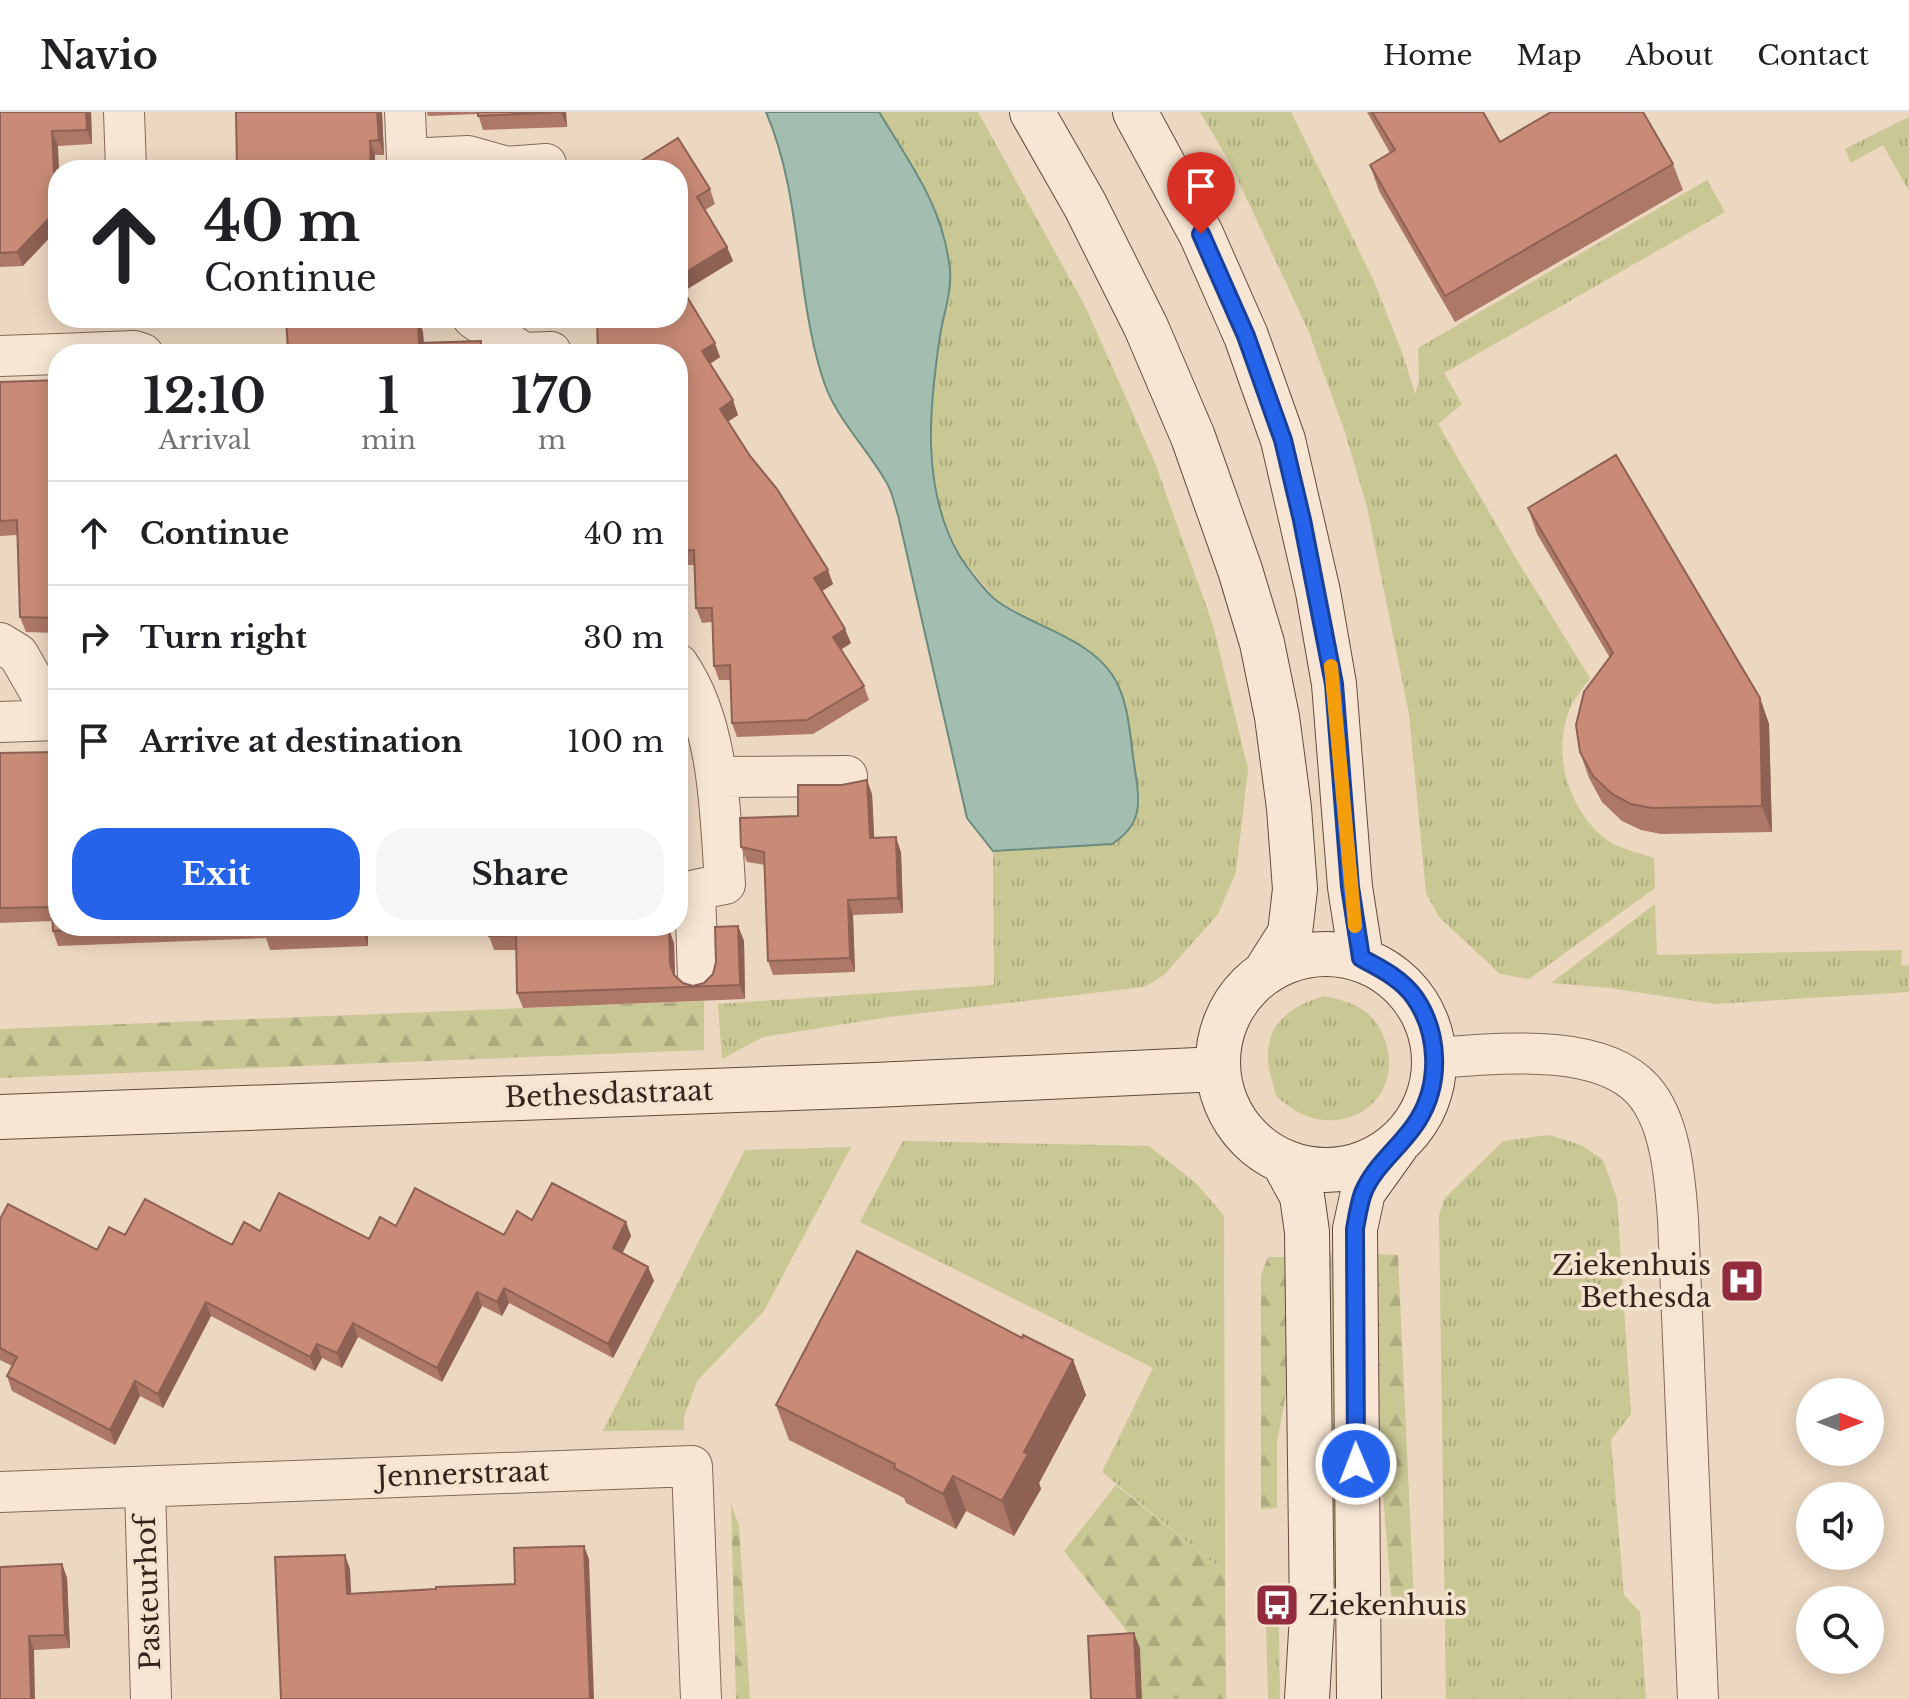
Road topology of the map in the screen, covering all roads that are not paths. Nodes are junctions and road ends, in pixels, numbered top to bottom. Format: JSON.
{"nodes":[{"id":1,"x":124,"y":112,"type":"edge"},
{"id":2,"x":405,"y":112,"type":"edge"},
{"id":3,"x":1032,"y":112,"type":"edge"},
{"id":4,"x":1135,"y":112,"type":"edge"},
{"id":5,"x":126,"y":160,"type":"edge"},
{"id":6,"x":407,"y":160,"type":"edge"},
{"id":7,"x":441,"y":160,"type":"edge"},
{"id":8,"x":482,"y":160,"type":"edge"},
{"id":9,"x":487,"y":328,"type":"edge"},
{"id":10,"x":510,"y":344,"type":"edge"},
{"id":11,"x":48,"y":354,"type":"edge"},
{"id":12,"x":0,"y":356,"type":"edge"},
{"id":13,"x":0,"y":643,"type":"edge"},
{"id":14,"x":688,"y":678,"type":"edge"},
{"id":15,"x":48,"y":705,"type":"edge"},
{"id":16,"x":48,"y":720,"type":"edge"},
{"id":17,"x":0,"y":722,"type":"edge"},
{"id":18,"x":847,"y":776,"type":"dead end"},
{"id":19,"x":717,"y":777,"type":"junction"},
{"id":20,"x":688,"y":890,"type":"edge"},
{"id":21,"x":688,"y":904,"type":"edge"},
{"id":22,"x":1361,"y":958,"type":"junction"},
{"id":23,"x":1266,"y":971,"type":"junction"},
{"id":24,"x":698,"y":977,"type":"dead end"},
{"id":25,"x":1435,"y":1058,"type":"junction"},
{"id":26,"x":1218,"y":1069,"type":"junction"},
{"id":27,"x":0,"y":1117,"type":"edge"},
{"id":28,"x":1396,"y":1146,"type":"junction"},
{"id":29,"x":1284,"y":1163,"type":"junction"},
{"id":30,"x":145,"y":1487,"type":"junction"},
{"id":31,"x":0,"y":1492,"type":"edge"},
{"id":32,"x":151,"y":1699,"type":"edge"},
{"id":33,"x":701,"y":1699,"type":"edge"},
{"id":34,"x":1307,"y":1699,"type":"edge"},
{"id":35,"x":1359,"y":1699,"type":"edge"},
{"id":36,"x":1698,"y":1699,"type":"edge"}],
"edges":[{"from":1,"to":5,"type":"street"},
{"from":2,"to":6,"type":"street"},
{"from":3,"to":23,"type":"street"},
{"from":4,"to":22,"type":"street"},
{"from":7,"to":8,"type":"street"},
{"from":9,"to":10,"type":"street"},
{"from":11,"to":12,"type":"street"},
{"from":13,"to":15,"type":"street"},
{"from":14,"to":19,"type":"street"},
{"from":16,"to":17,"type":"street"},
{"from":18,"to":19,"type":"street"},
{"from":19,"to":20,"type":"street"},
{"from":21,"to":24,"type":"street"},
{"from":22,"to":23,"type":"street"},
{"from":22,"to":25,"type":"street"},
{"from":23,"to":26,"type":"street"},
{"from":25,"to":28,"type":"street"},
{"from":25,"to":36,"type":"street"},
{"from":26,"to":27,"type":"street","name":"Bethesdastraat"},
{"from":26,"to":29,"type":"street"},
{"from":28,"to":29,"type":"street"},
{"from":28,"to":35,"type":"street"},
{"from":29,"to":34,"type":"street"},
{"from":30,"to":31,"type":"street","name":"Jennerstraat"},
{"from":30,"to":32,"type":"street","name":"Pasteurhof"},
{"from":30,"to":33,"type":"street","name":"Jennerstraat"}]}
